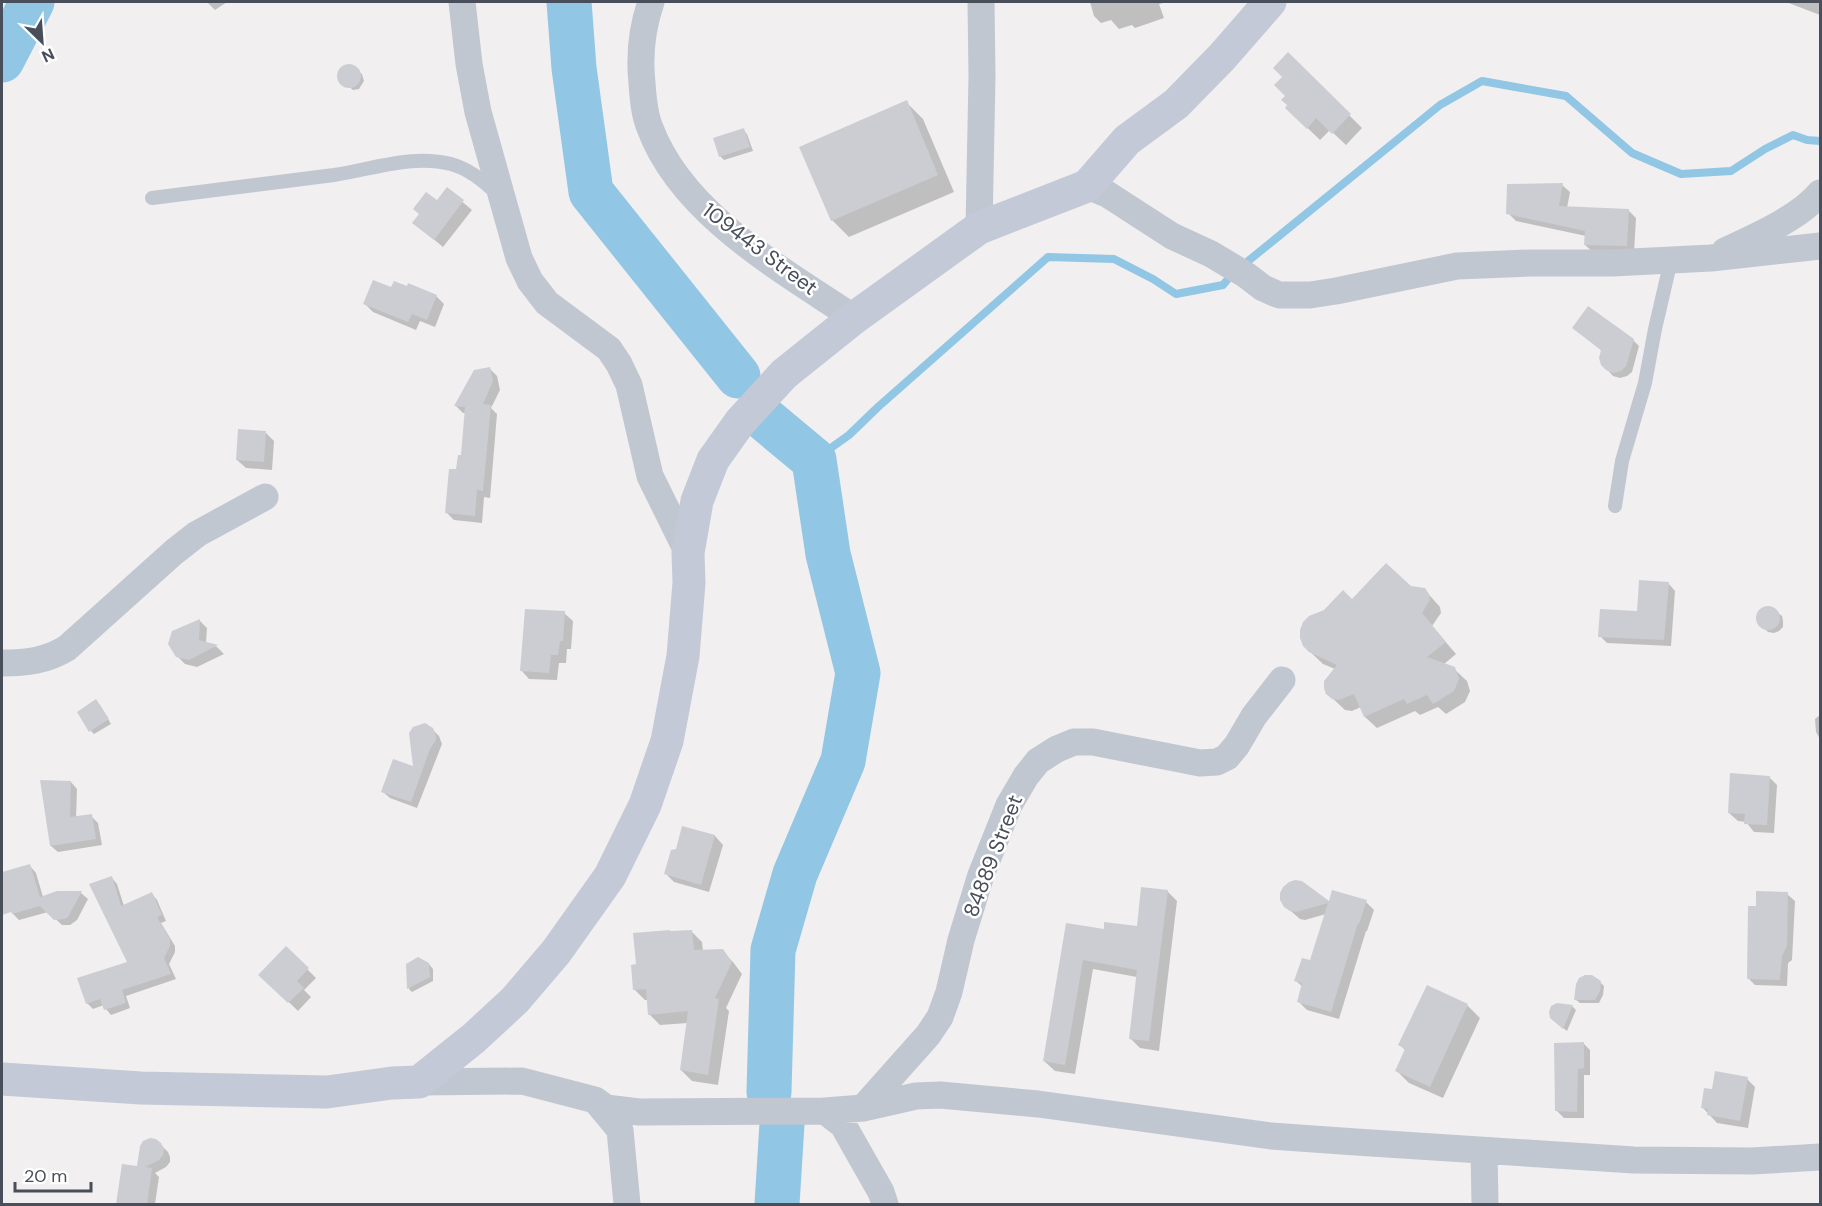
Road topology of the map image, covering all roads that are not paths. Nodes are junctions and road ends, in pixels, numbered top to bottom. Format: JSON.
{"nodes":[{"id":1,"x":462,"y":2,"type":"edge"},
{"id":2,"x":651,"y":2,"type":"edge"},
{"id":3,"x":981,"y":2,"type":"edge"},
{"id":4,"x":1270,"y":2,"type":"edge"},
{"id":5,"x":1087,"y":186,"type":"junction"},
{"id":6,"x":1821,"y":193,"type":"edge"},
{"id":7,"x":152,"y":198,"type":"dead end"},
{"id":8,"x":502,"y":200,"type":"junction"},
{"id":9,"x":979,"y":228,"type":"junction"},
{"id":10,"x":1821,"y":246,"type":"edge"},
{"id":11,"x":1710,"y":258,"type":"junction"},
{"id":12,"x":1671,"y":260,"type":"junction"},
{"id":13,"x":854,"y":318,"type":"junction"},
{"id":14,"x":265,"y":497,"type":"dead end"},
{"id":15,"x":1615,"y":506,"type":"dead end"},
{"id":16,"x":688,"y":553,"type":"junction"},
{"id":17,"x":2,"y":663,"type":"edge"},
{"id":18,"x":1282,"y":680,"type":"dead end"},
{"id":19,"x":2,"y":1079,"type":"edge"},
{"id":20,"x":419,"y":1082,"type":"junction"},
{"id":21,"x":596,"y":1100,"type":"junction"},
{"id":22,"x":863,"y":1108,"type":"junction"},
{"id":23,"x":825,"y":1112,"type":"junction"},
{"id":24,"x":1484,"y":1151,"type":"junction"},
{"id":25,"x":1821,"y":1158,"type":"edge"},
{"id":26,"x":627,"y":1204,"type":"edge"},
{"id":27,"x":885,"y":1204,"type":"edge"},
{"id":28,"x":1485,"y":1204,"type":"edge"}],
"edges":[{"from":1,"to":8,"type":"street"},
{"from":2,"to":13,"type":"street","name":"109443 Street"},
{"from":3,"to":9,"type":"street"},
{"from":4,"to":5,"type":"street"},
{"from":5,"to":9,"type":"street"},
{"from":5,"to":12,"type":"street"},
{"from":6,"to":11,"type":"street"},
{"from":7,"to":8,"type":"lane"},
{"from":8,"to":16,"type":"street"},
{"from":9,"to":13,"type":"street"},
{"from":10,"to":11,"type":"street"},
{"from":11,"to":12,"type":"street"},
{"from":12,"to":15,"type":"lane"},
{"from":13,"to":16,"type":"street"},
{"from":14,"to":17,"type":"street"},
{"from":16,"to":20,"type":"street"},
{"from":18,"to":22,"type":"street","name":"84889 Street"},
{"from":19,"to":20,"type":"street"},
{"from":20,"to":21,"type":"street"},
{"from":21,"to":23,"type":"street"},
{"from":21,"to":26,"type":"street"},
{"from":22,"to":23,"type":"street"},
{"from":22,"to":24,"type":"street"},
{"from":23,"to":27,"type":"street"},
{"from":24,"to":25,"type":"street"},
{"from":24,"to":28,"type":"street"}]}
